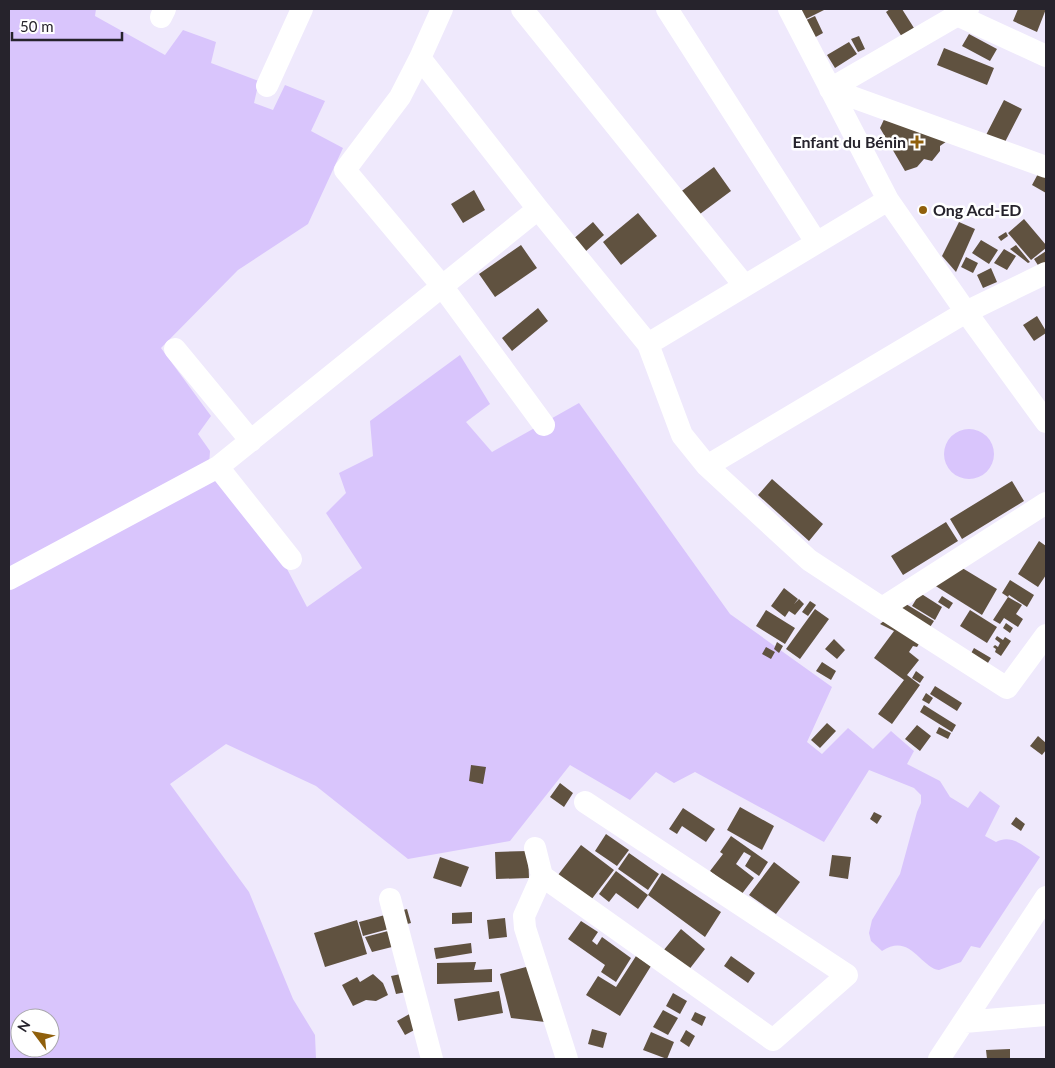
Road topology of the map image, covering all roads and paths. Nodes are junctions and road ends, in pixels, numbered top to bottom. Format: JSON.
{"nodes":[{"id":1,"x":302,"y":9,"type":"edge"},
{"id":2,"x":442,"y":9,"type":"edge"},
{"id":3,"x":522,"y":9,"type":"edge"},
{"id":4,"x":667,"y":9,"type":"edge"},
{"id":5,"x":789,"y":9,"type":"edge"},
{"id":6,"x":962,"y":12,"type":"edge"},
{"id":7,"x":1046,"y":56,"type":"edge"},
{"id":8,"x":420,"y":58,"type":"junction"},
{"id":9,"x":267,"y":86,"type":"dead end"},
{"id":10,"x":830,"y":89,"type":"junction"},
{"id":11,"x":1046,"y":167,"type":"edge"},
{"id":12,"x":888,"y":200,"type":"junction"},
{"id":13,"x":538,"y":209,"type":"junction"},
{"id":14,"x":816,"y":242,"type":"junction"},
{"id":15,"x":1046,"y":273,"type":"edge"},
{"id":16,"x":744,"y":285,"type":"junction"},
{"id":17,"x":442,"y":286,"type":"junction"},
{"id":18,"x":966,"y":312,"type":"junction"},
{"id":19,"x":648,"y":344,"type":"junction"},
{"id":20,"x":175,"y":349,"type":"dead end"},
{"id":21,"x":1038,"y":394,"type":"edge"},
{"id":22,"x":1046,"y":422,"type":"edge"},
{"id":23,"x":544,"y":425,"type":"dead end"},
{"id":24,"x":251,"y":441,"type":"junction"},
{"id":25,"x":707,"y":466,"type":"junction"},
{"id":26,"x":218,"y":468,"type":"junction"},
{"id":27,"x":1046,"y":503,"type":"edge"},
{"id":28,"x":291,"y":559,"type":"dead end"},
{"id":29,"x":9,"y":579,"type":"edge"},
{"id":30,"x":882,"y":608,"type":"junction"},
{"id":31,"x":1046,"y":635,"type":"edge"},
{"id":32,"x":585,"y":802,"type":"dead end"},
{"id":33,"x":534,"y":848,"type":"dead end"},
{"id":34,"x":542,"y":876,"type":"junction"},
{"id":35,"x":1046,"y":897,"type":"edge"},
{"id":36,"x":390,"y":899,"type":"dead end"},
{"id":37,"x":1046,"y":1015,"type":"edge"},
{"id":38,"x":964,"y":1022,"type":"junction"},
{"id":39,"x":432,"y":1059,"type":"edge"},
{"id":40,"x":567,"y":1059,"type":"edge"},
{"id":41,"x":939,"y":1059,"type":"edge"}],
"edges":[{"from":1,"to":9,"type":"street"},
{"from":2,"to":8,"type":"street"},
{"from":3,"to":16,"type":"street"},
{"from":4,"to":14,"type":"street"},
{"from":5,"to":10,"type":"street"},
{"from":6,"to":7,"type":"street"},
{"from":6,"to":10,"type":"street"},
{"from":8,"to":13,"type":"street"},
{"from":8,"to":17,"type":"street"},
{"from":10,"to":11,"type":"street"},
{"from":10,"to":12,"type":"street"},
{"from":12,"to":14,"type":"street"},
{"from":12,"to":18,"type":"street"},
{"from":13,"to":17,"type":"street"},
{"from":13,"to":19,"type":"street"},
{"from":14,"to":16,"type":"street"},
{"from":15,"to":18,"type":"street"},
{"from":16,"to":19,"type":"street"},
{"from":17,"to":23,"type":"street"},
{"from":17,"to":24,"type":"street"},
{"from":18,"to":21,"type":"street"},
{"from":18,"to":25,"type":"street"},
{"from":19,"to":25,"type":"street"},
{"from":20,"to":24,"type":"street"},
{"from":21,"to":22,"type":"street"},
{"from":24,"to":26,"type":"street"},
{"from":25,"to":30,"type":"street"},
{"from":26,"to":28,"type":"street"},
{"from":26,"to":29,"type":"street"},
{"from":27,"to":30,"type":"street"},
{"from":30,"to":31,"type":"street"},
{"from":32,"to":34,"type":"street"},
{"from":33,"to":34,"type":"street"},
{"from":34,"to":40,"type":"street"},
{"from":35,"to":38,"type":"street"},
{"from":36,"to":39,"type":"street"},
{"from":37,"to":38,"type":"street"},
{"from":38,"to":41,"type":"street"}]}
